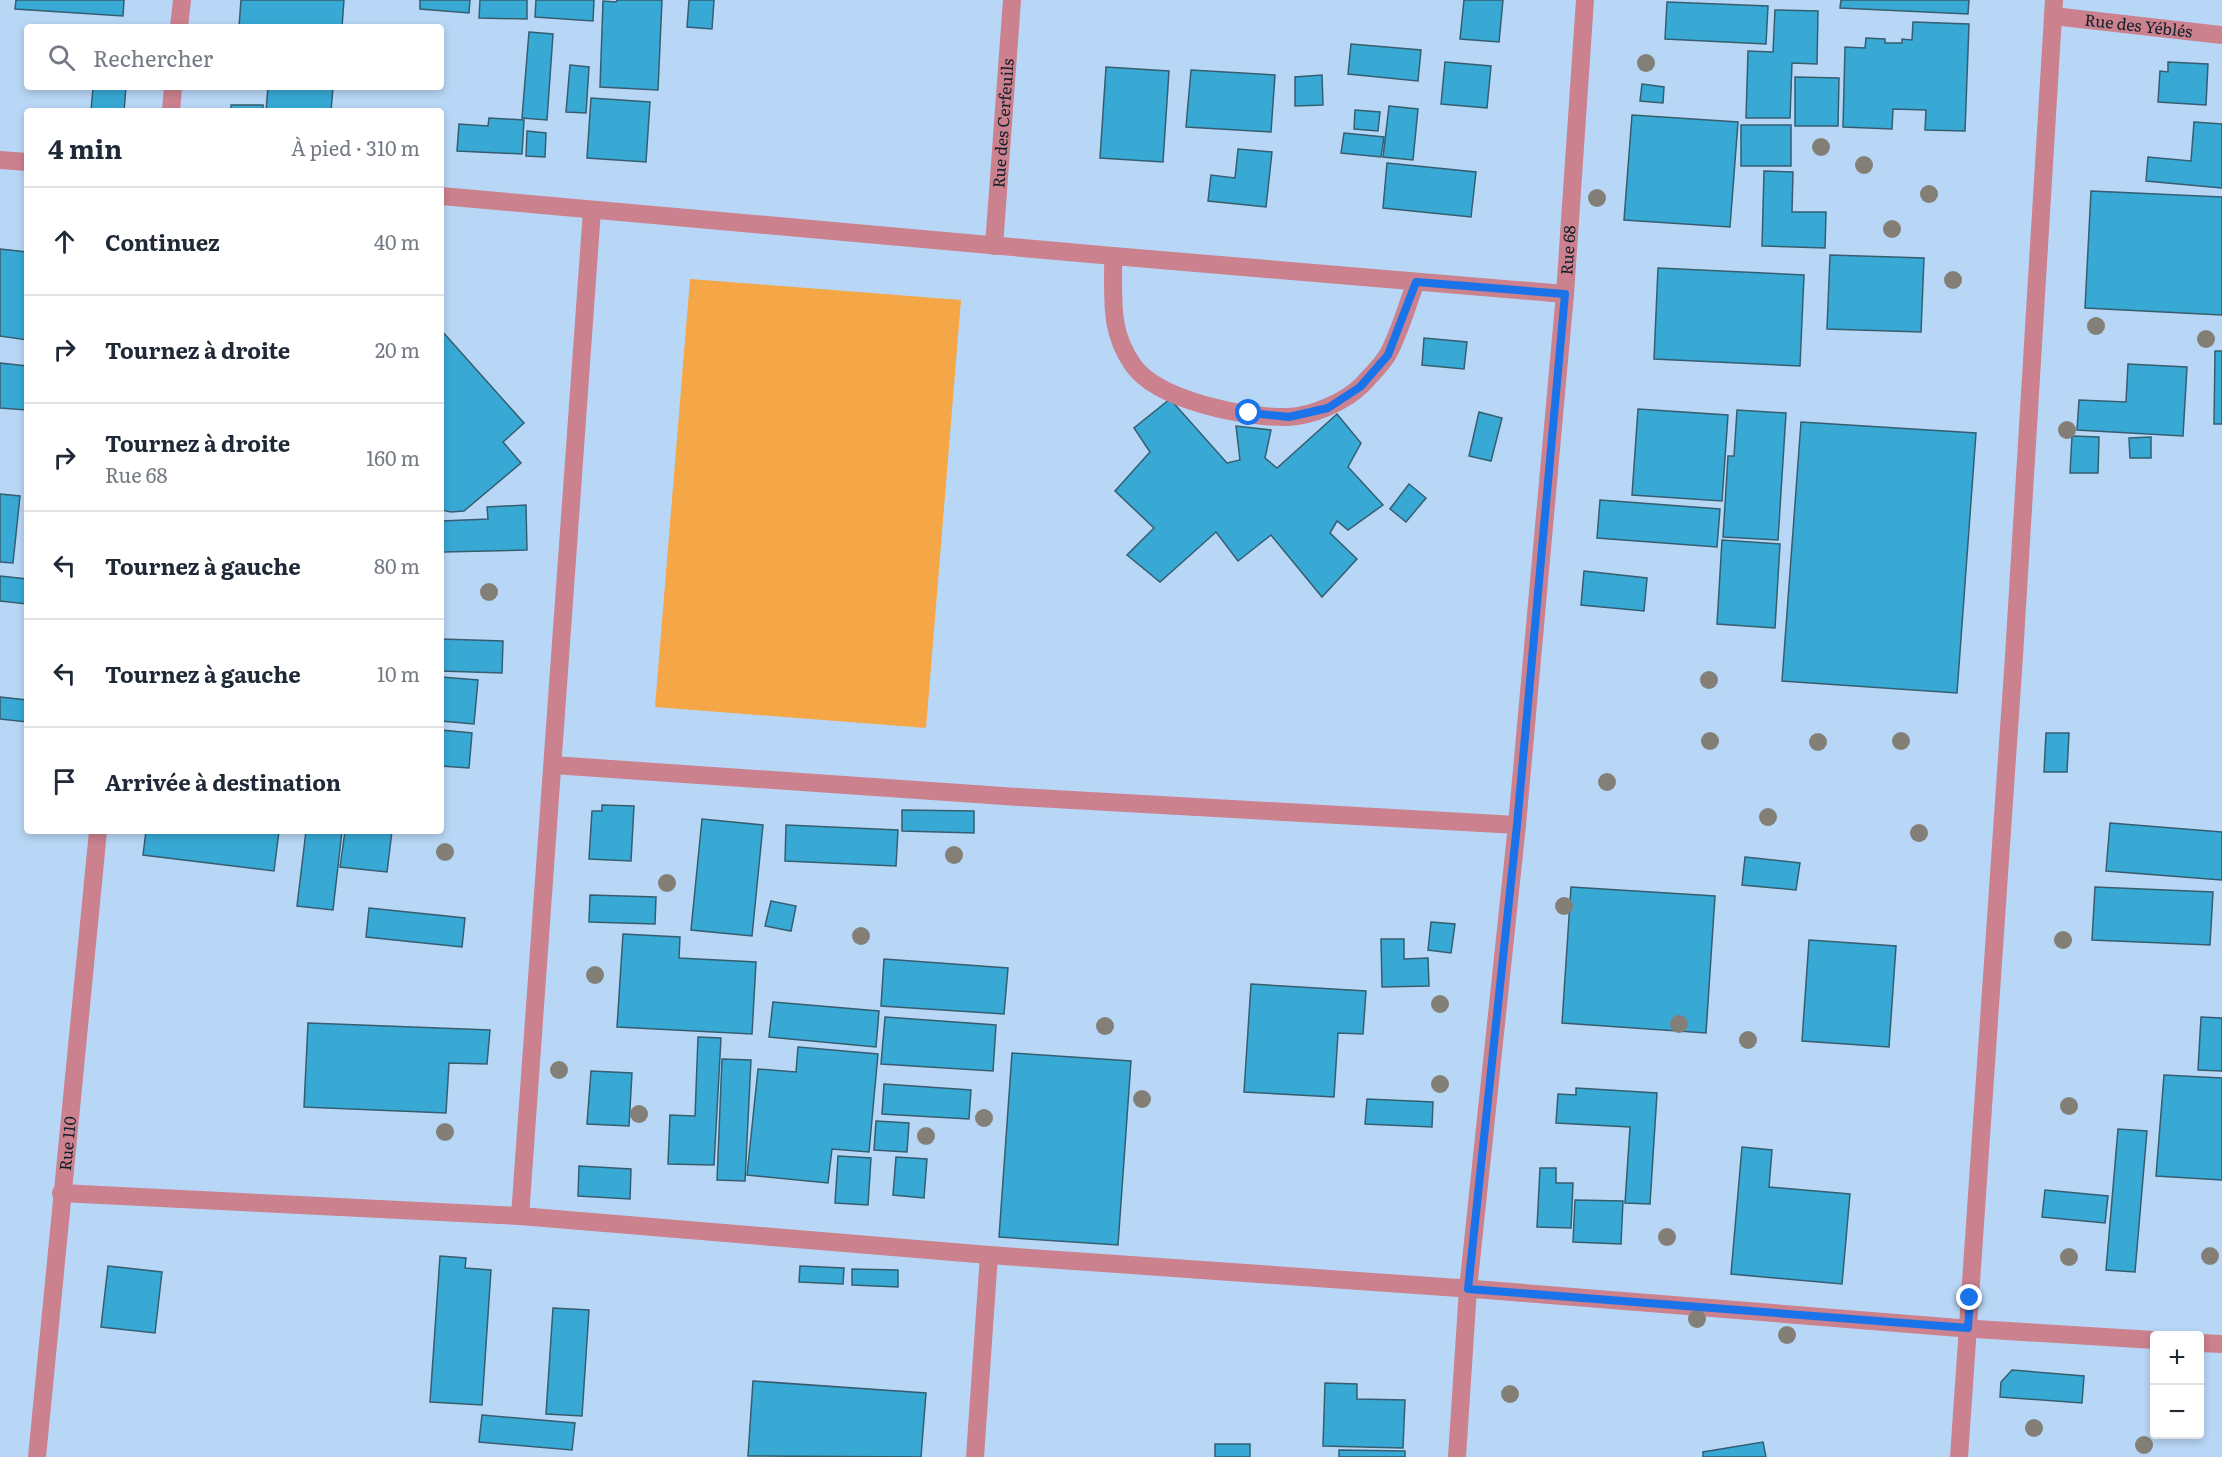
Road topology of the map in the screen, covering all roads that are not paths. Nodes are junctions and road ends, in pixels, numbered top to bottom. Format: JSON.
{"nodes":[{"id":1,"x":182,"y":0,"type":"edge"},
{"id":2,"x":1012,"y":0,"type":"edge"},
{"id":3,"x":1585,"y":0,"type":"edge"},
{"id":4,"x":2054,"y":8,"type":"edge"},
{"id":5,"x":179,"y":24,"type":"edge"},
{"id":6,"x":2222,"y":35,"type":"edge"},
{"id":7,"x":173,"y":90,"type":"edge"},
{"id":8,"x":171,"y":108,"type":"edge"},
{"id":9,"x":0,"y":160,"type":"edge"},
{"id":10,"x":24,"y":162,"type":"edge"},
{"id":11,"x":444,"y":196,"type":"edge"},
{"id":12,"x":592,"y":210,"type":"junction"},
{"id":13,"x":994,"y":246,"type":"junction"},
{"id":14,"x":1113,"y":256,"type":"junction"},
{"id":15,"x":1416,"y":282,"type":"junction"},
{"id":16,"x":1565,"y":294,"type":"junction"},
{"id":17,"x":553,"y":765,"type":"junction"},
{"id":18,"x":1517,"y":825,"type":"junction"},
{"id":19,"x":98,"y":834,"type":"edge"},
{"id":20,"x":61,"y":1193,"type":"junction"},
{"id":21,"x":520,"y":1216,"type":"junction"},
{"id":22,"x":989,"y":1255,"type":"junction"},
{"id":23,"x":1468,"y":1289,"type":"junction"},
{"id":24,"x":1968,"y":1328,"type":"junction"},
{"id":25,"x":2150,"y":1340,"type":"edge"},
{"id":26,"x":2204,"y":1343,"type":"edge"},
{"id":27,"x":2222,"y":1344,"type":"edge"},
{"id":28,"x":37,"y":1457,"type":"edge"},
{"id":29,"x":975,"y":1457,"type":"edge"},
{"id":30,"x":1457,"y":1457,"type":"edge"},
{"id":31,"x":1959,"y":1457,"type":"edge"}],
"edges":[{"from":1,"to":5,"type":"street"},
{"from":2,"to":13,"type":"street","name":"Rue des Cerfeuils"},
{"from":3,"to":16,"type":"street","name":"Rue 68"},
{"from":4,"to":6,"type":"street","name":"Rue des Yéblés"},
{"from":4,"to":24,"type":"street"},
{"from":7,"to":8,"type":"street"},
{"from":9,"to":10,"type":"street"},
{"from":11,"to":12,"type":"street"},
{"from":12,"to":13,"type":"street"},
{"from":12,"to":17,"type":"street"},
{"from":13,"to":14,"type":"street"},
{"from":14,"to":15,"type":"street"},
{"from":14,"to":15,"type":"street"},
{"from":15,"to":16,"type":"street"},
{"from":16,"to":18,"type":"street","name":"Rue 68"},
{"from":17,"to":18,"type":"street"},
{"from":17,"to":21,"type":"street"},
{"from":18,"to":23,"type":"street","name":"Rue 68"},
{"from":19,"to":20,"type":"street","name":"Rue 110"},
{"from":20,"to":21,"type":"street"},
{"from":20,"to":28,"type":"street","name":"Rue 110"},
{"from":21,"to":22,"type":"street"},
{"from":22,"to":23,"type":"street"},
{"from":22,"to":29,"type":"street"},
{"from":23,"to":24,"type":"street"},
{"from":23,"to":30,"type":"street","name":"Rue 68"},
{"from":24,"to":25,"type":"street"},
{"from":24,"to":31,"type":"street"},
{"from":26,"to":27,"type":"street"}]}
